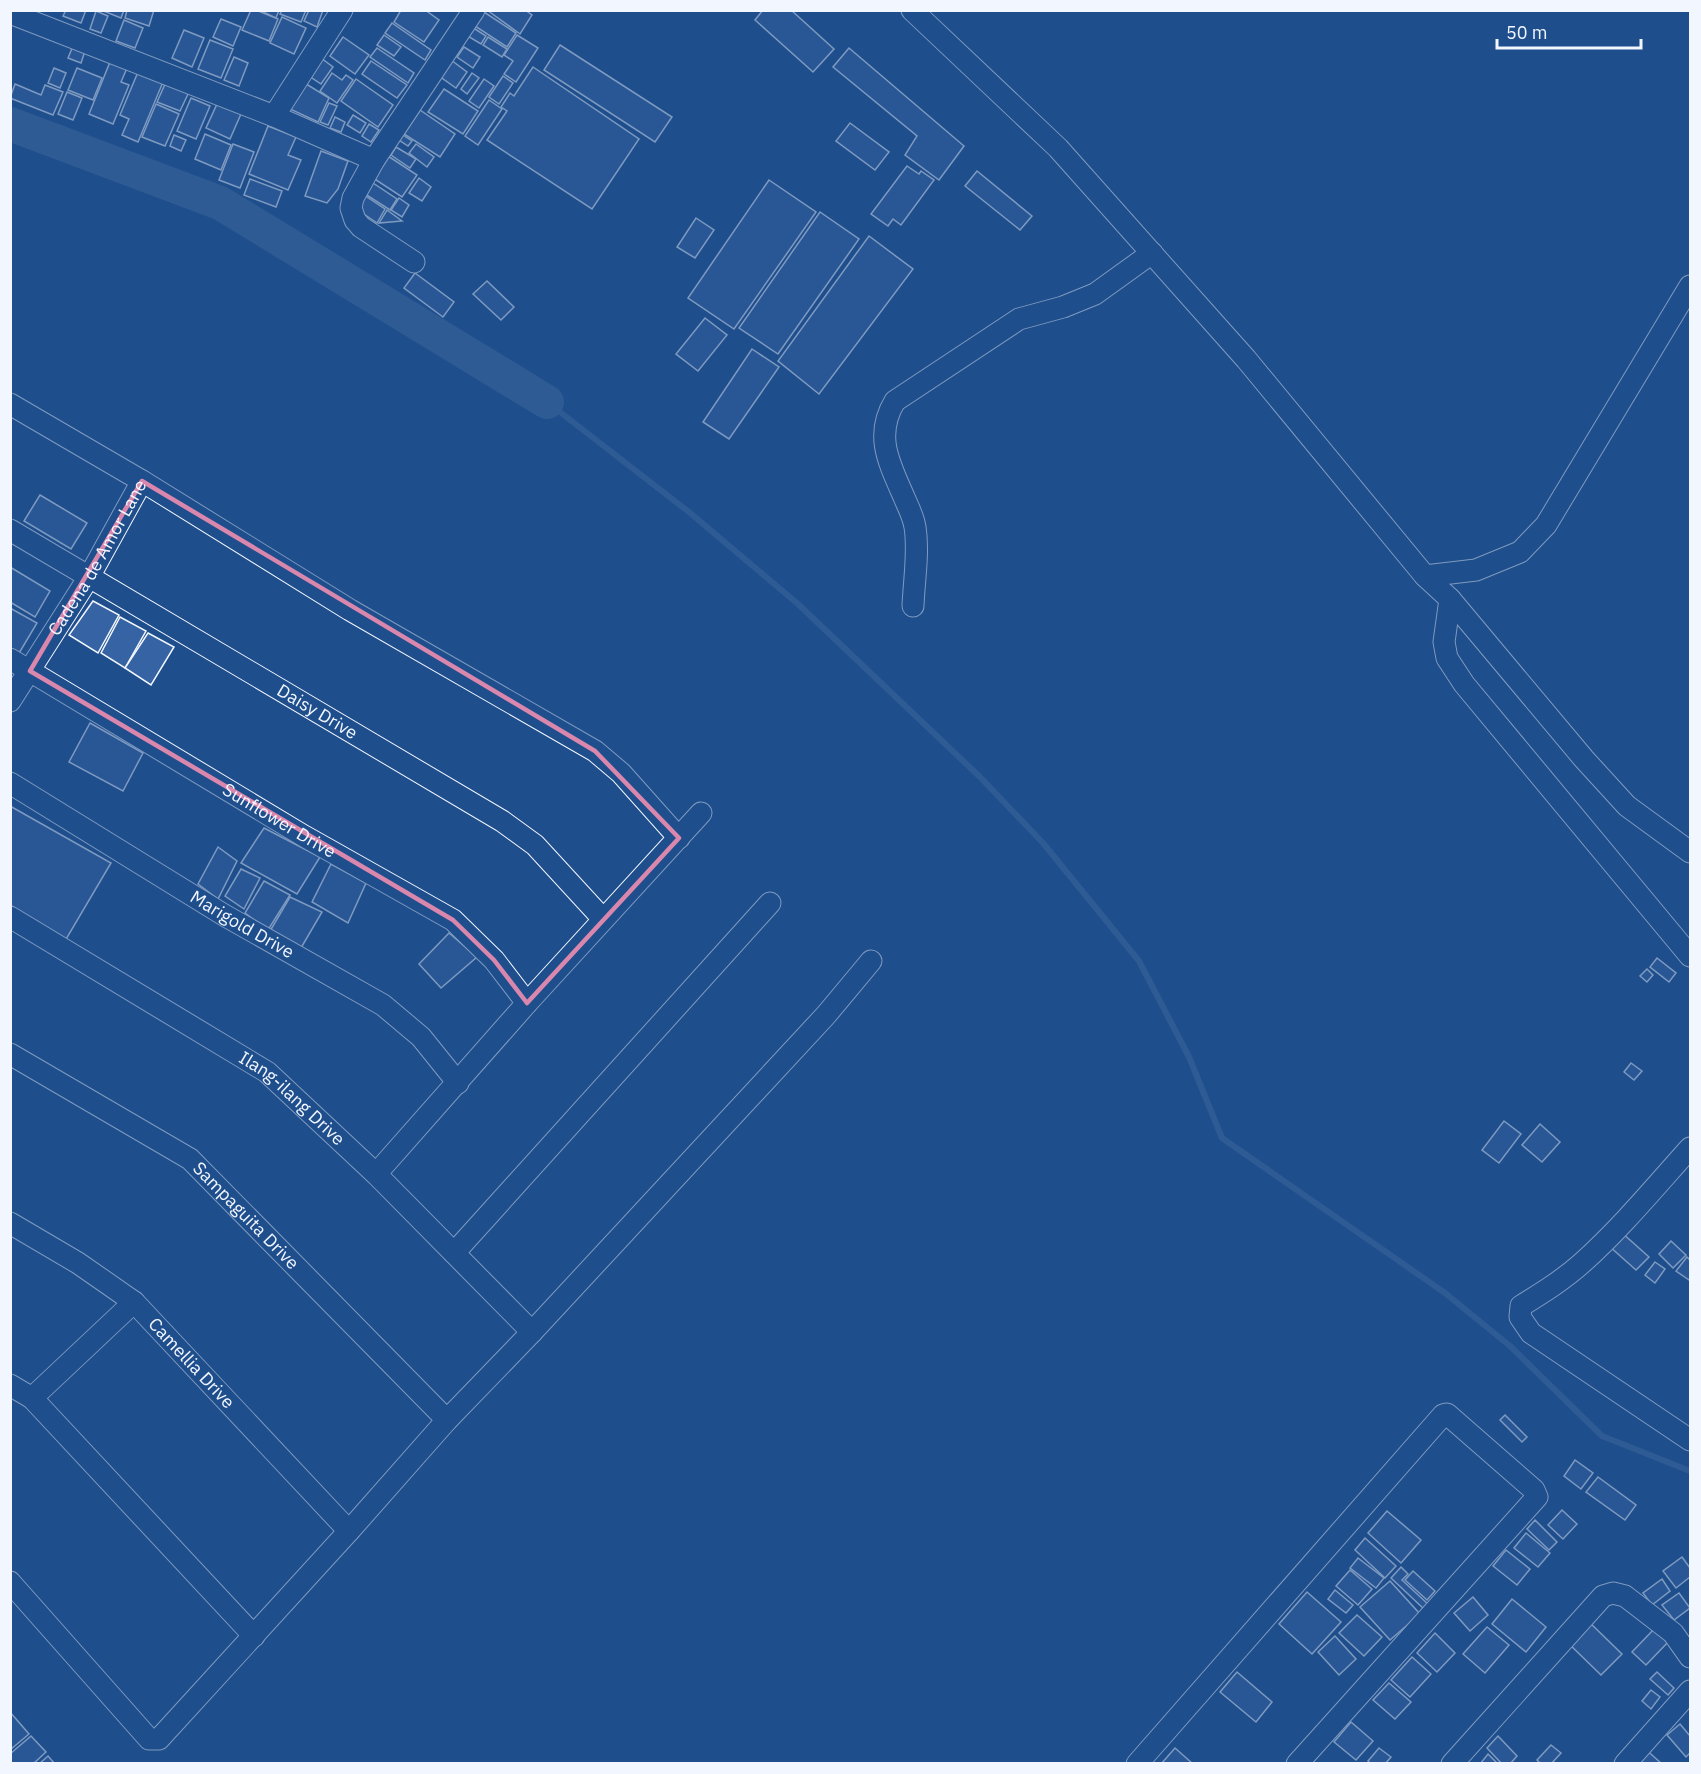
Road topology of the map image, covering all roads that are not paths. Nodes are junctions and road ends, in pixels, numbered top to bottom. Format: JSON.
{"nodes":[{"id":1,"x":342,"y":10,"type":"edge"},
{"id":2,"x":474,"y":10,"type":"edge"},
{"id":3,"x":912,"y":10,"type":"edge"},
{"id":4,"x":10,"y":13,"type":"edge"},
{"id":5,"x":274,"y":116,"type":"junction"},
{"id":6,"x":374,"y":160,"type":"junction"},
{"id":7,"x":1152,"y":253,"type":"junction"},
{"id":8,"x":414,"y":262,"type":"dead end"},
{"id":9,"x":1690,"y":286,"type":"edge"},
{"id":10,"x":10,"y":404,"type":"edge"},
{"id":11,"x":142,"y":481,"type":"junction"},
{"id":12,"x":10,"y":531,"type":"edge"},
{"id":13,"x":1425,"y":576,"type":"junction"},
{"id":14,"x":89,"y":577,"type":"junction"},
{"id":15,"x":1450,"y":599,"type":"junction"},
{"id":16,"x":913,"y":606,"type":"dead end"},
{"id":17,"x":10,"y":659,"type":"edge"},
{"id":18,"x":30,"y":670,"type":"junction"},
{"id":19,"x":10,"y":701,"type":"edge"},
{"id":20,"x":10,"y":783,"type":"edge"},
{"id":21,"x":701,"y":813,"type":"dead end"},
{"id":22,"x":679,"y":838,"type":"junction"},
{"id":23,"x":1690,"y":852,"type":"edge"},
{"id":24,"x":770,"y":903,"type":"dead end"},
{"id":25,"x":10,"y":917,"type":"edge"},
{"id":26,"x":603,"y":919,"type":"junction"},
{"id":27,"x":1690,"y":956,"type":"edge"},
{"id":28,"x":871,"y":960,"type":"dead end"},
{"id":29,"x":527,"y":1003,"type":"junction"},
{"id":30,"x":10,"y":1054,"type":"edge"},
{"id":31,"x":458,"y":1083,"type":"junction"},
{"id":32,"x":1690,"y":1148,"type":"edge"},
{"id":33,"x":376,"y":1174,"type":"junction"},
{"id":34,"x":10,"y":1223,"type":"edge"},
{"id":35,"x":454,"y":1253,"type":"junction"},
{"id":36,"x":134,"y":1302,"type":"junction"},
{"id":37,"x":532,"y":1332,"type":"junction"},
{"id":38,"x":10,"y":1385,"type":"edge"},
{"id":39,"x":32,"y":1398,"type":"junction"},
{"id":40,"x":447,"y":1420,"type":"junction"},
{"id":41,"x":1690,"y":1440,"type":"edge"},
{"id":42,"x":349,"y":1531,"type":"junction"},
{"id":43,"x":10,"y":1582,"type":"edge"},
{"id":44,"x":254,"y":1636,"type":"junction"},
{"id":45,"x":1690,"y":1657,"type":"edge"},
{"id":46,"x":1690,"y":1691,"type":"edge"},
{"id":47,"x":1137,"y":1764,"type":"edge"},
{"id":48,"x":1297,"y":1764,"type":"edge"},
{"id":49,"x":1452,"y":1764,"type":"edge"},
{"id":50,"x":1625,"y":1764,"type":"edge"}],
"edges":[{"from":1,"to":5,"type":"street"},
{"from":2,"to":6,"type":"street"},
{"from":3,"to":7,"type":"street"},
{"from":4,"to":5,"type":"street"},
{"from":5,"to":6,"type":"street"},
{"from":6,"to":8,"type":"street"},
{"from":7,"to":13,"type":"street"},
{"from":7,"to":16,"type":"street"},
{"from":9,"to":13,"type":"street"},
{"from":10,"to":11,"type":"street","name":"Cadena de Amor Lane"},
{"from":11,"to":14,"type":"street","name":"Cadena de Amor Lane"},
{"from":11,"to":22,"type":"street"},
{"from":12,"to":14,"type":"street","name":"Daisy Drive"},
{"from":13,"to":15,"type":"street"},
{"from":14,"to":18,"type":"street","name":"Cadena de Amor Lane"},
{"from":14,"to":26,"type":"street","name":"Daisy Drive"},
{"from":15,"to":23,"type":"street"},
{"from":15,"to":27,"type":"street"},
{"from":17,"to":18,"type":"street","name":"Sunflower Drive"},
{"from":18,"to":19,"type":"street","name":"Cadena de Amor Lane"},
{"from":18,"to":29,"type":"street","name":"Sunflower Drive"},
{"from":20,"to":31,"type":"street","name":"Marigold Drive"},
{"from":21,"to":22,"type":"street"},
{"from":22,"to":26,"type":"street"},
{"from":24,"to":35,"type":"street"},
{"from":25,"to":33,"type":"street","name":"Ilang-ilang Drive"},
{"from":26,"to":29,"type":"street"},
{"from":28,"to":37,"type":"street"},
{"from":29,"to":31,"type":"street"},
{"from":30,"to":40,"type":"street","name":"Sampaguita Drive"},
{"from":31,"to":33,"type":"street"},
{"from":32,"to":41,"type":"street"},
{"from":33,"to":35,"type":"street","name":"Ilang-ilang Drive"},
{"from":34,"to":36,"type":"street","name":"Camellia Drive"},
{"from":35,"to":37,"type":"street","name":"Ilang-ilang Drive"},
{"from":36,"to":39,"type":"street"},
{"from":36,"to":42,"type":"street","name":"Camellia Drive"},
{"from":37,"to":40,"type":"street"},
{"from":38,"to":39,"type":"street"},
{"from":39,"to":44,"type":"street"},
{"from":40,"to":42,"type":"street"},
{"from":42,"to":44,"type":"street"},
{"from":43,"to":44,"type":"street"},
{"from":45,"to":49,"type":"street"},
{"from":46,"to":50,"type":"street"},
{"from":47,"to":48,"type":"street"}]}
